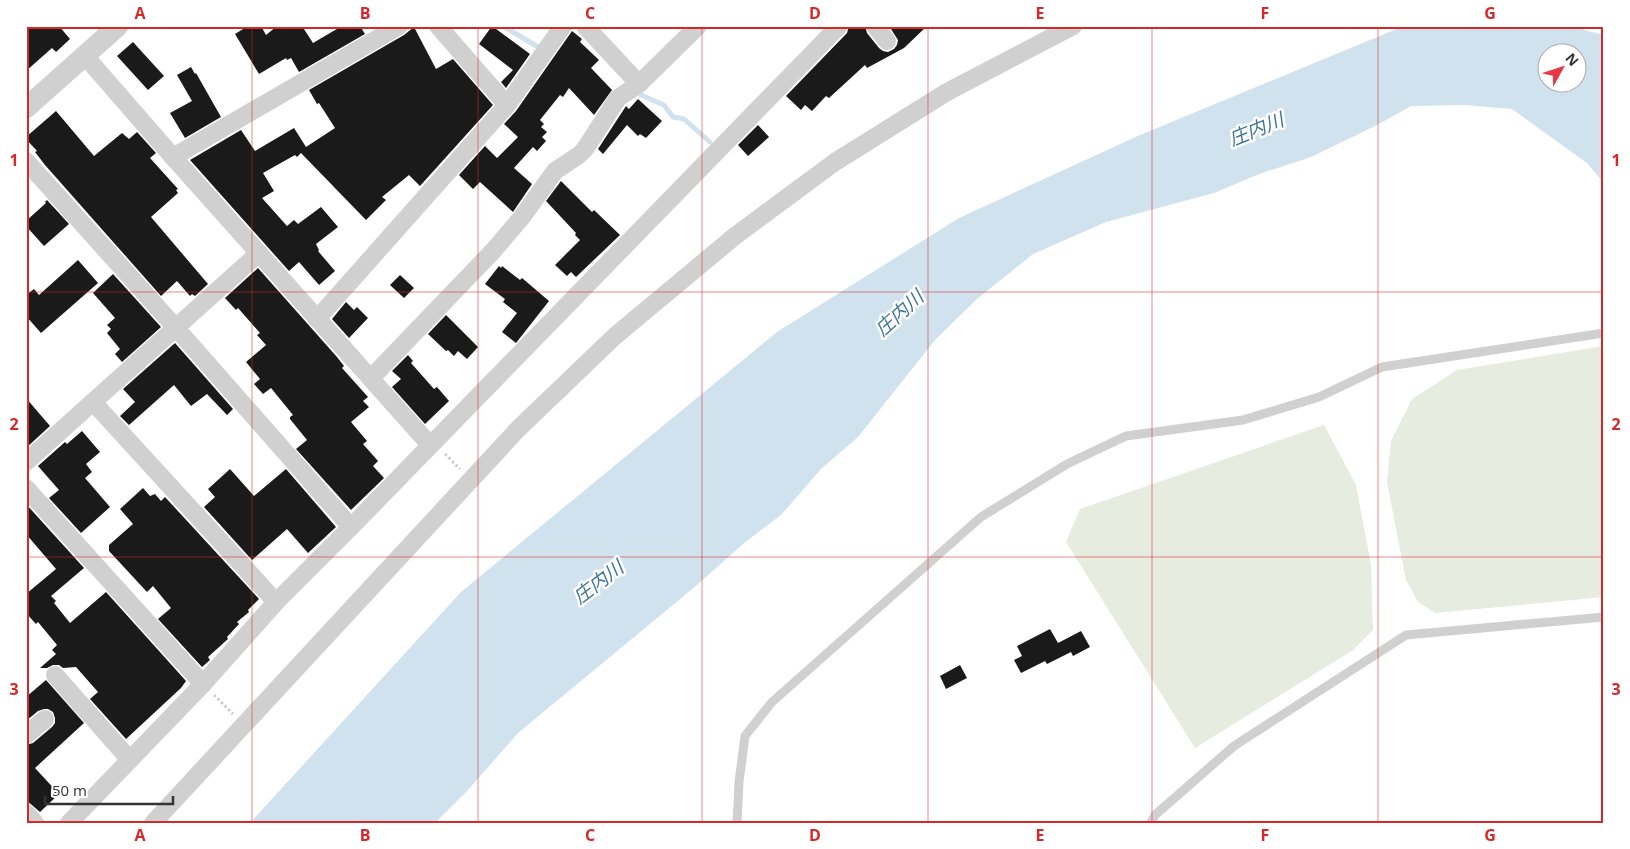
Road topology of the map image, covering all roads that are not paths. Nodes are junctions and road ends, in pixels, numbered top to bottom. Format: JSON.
{"nodes":[{"id":1,"x":118,"y":26,"type":"edge"},
{"id":2,"x":399,"y":26,"type":"edge"},
{"id":3,"x":438,"y":26,"type":"edge"},
{"id":4,"x":564,"y":26,"type":"edge"},
{"id":5,"x":585,"y":26,"type":"edge"},
{"id":6,"x":698,"y":26,"type":"edge"},
{"id":7,"x":839,"y":26,"type":"edge"},
{"id":8,"x":876,"y":26,"type":"edge"},
{"id":9,"x":1073,"y":26,"type":"edge"},
{"id":10,"x":887,"y":41,"type":"dead end"},
{"id":11,"x":85,"y":56,"type":"junction"},
{"id":12,"x":639,"y":84,"type":"junction"},
{"id":13,"x":507,"y":105,"type":"junction"},
{"id":14,"x":26,"y":108,"type":"edge"},
{"id":15,"x":173,"y":157,"type":"junction"},
{"id":16,"x":26,"y":161,"type":"edge"},
{"id":17,"x":259,"y":253,"type":"junction"},
{"id":18,"x":317,"y":318,"type":"junction"},
{"id":19,"x":176,"y":328,"type":"junction"},
{"id":20,"x":1604,"y":333,"type":"edge"},
{"id":21,"x":371,"y":378,"type":"junction"},
{"id":22,"x":94,"y":402,"type":"junction"},
{"id":23,"x":432,"y":443,"type":"junction"},
{"id":24,"x":26,"y":462,"type":"edge"},
{"id":25,"x":26,"y":488,"type":"edge"},
{"id":26,"x":351,"y":527,"type":"junction"},
{"id":27,"x":276,"y":602,"type":"junction"},
{"id":28,"x":1604,"y":617,"type":"edge"},
{"id":29,"x":56,"y":675,"type":"dead end"},
{"id":30,"x":203,"y":684,"type":"junction"},
{"id":31,"x":46,"y":718,"type":"dead end"},
{"id":32,"x":26,"y":736,"type":"edge"},
{"id":33,"x":130,"y":760,"type":"junction"},
{"id":34,"x":26,"y":813,"type":"edge"},
{"id":35,"x":35,"y":823,"type":"edge"},
{"id":36,"x":69,"y":823,"type":"edge"},
{"id":37,"x":153,"y":823,"type":"edge"},
{"id":38,"x":737,"y":823,"type":"edge"},
{"id":39,"x":1151,"y":823,"type":"edge"}],
"edges":[{"from":1,"to":11,"type":"street"},
{"from":2,"to":15,"type":"street"},
{"from":3,"to":13,"type":"street"},
{"from":4,"to":13,"type":"street"},
{"from":5,"to":12,"type":"street"},
{"from":6,"to":12,"type":"street"},
{"from":7,"to":23,"type":"street"},
{"from":8,"to":10,"type":"street"},
{"from":9,"to":37,"type":"street"},
{"from":11,"to":14,"type":"street"},
{"from":11,"to":15,"type":"street"},
{"from":12,"to":21,"type":"street"},
{"from":13,"to":18,"type":"street"},
{"from":15,"to":17,"type":"street"},
{"from":16,"to":19,"type":"street"},
{"from":17,"to":18,"type":"street"},
{"from":17,"to":19,"type":"street"},
{"from":18,"to":21,"type":"street"},
{"from":19,"to":22,"type":"street"},
{"from":19,"to":26,"type":"street"},
{"from":20,"to":38,"type":"lane"},
{"from":21,"to":23,"type":"street"},
{"from":22,"to":24,"type":"street"},
{"from":22,"to":27,"type":"street"},
{"from":23,"to":26,"type":"street"},
{"from":25,"to":30,"type":"street"},
{"from":26,"to":27,"type":"street"},
{"from":27,"to":30,"type":"street"},
{"from":28,"to":39,"type":"lane"},
{"from":29,"to":33,"type":"street"},
{"from":30,"to":33,"type":"street"},
{"from":31,"to":32,"type":"street"},
{"from":33,"to":36,"type":"street"},
{"from":34,"to":35,"type":"street"}]}
